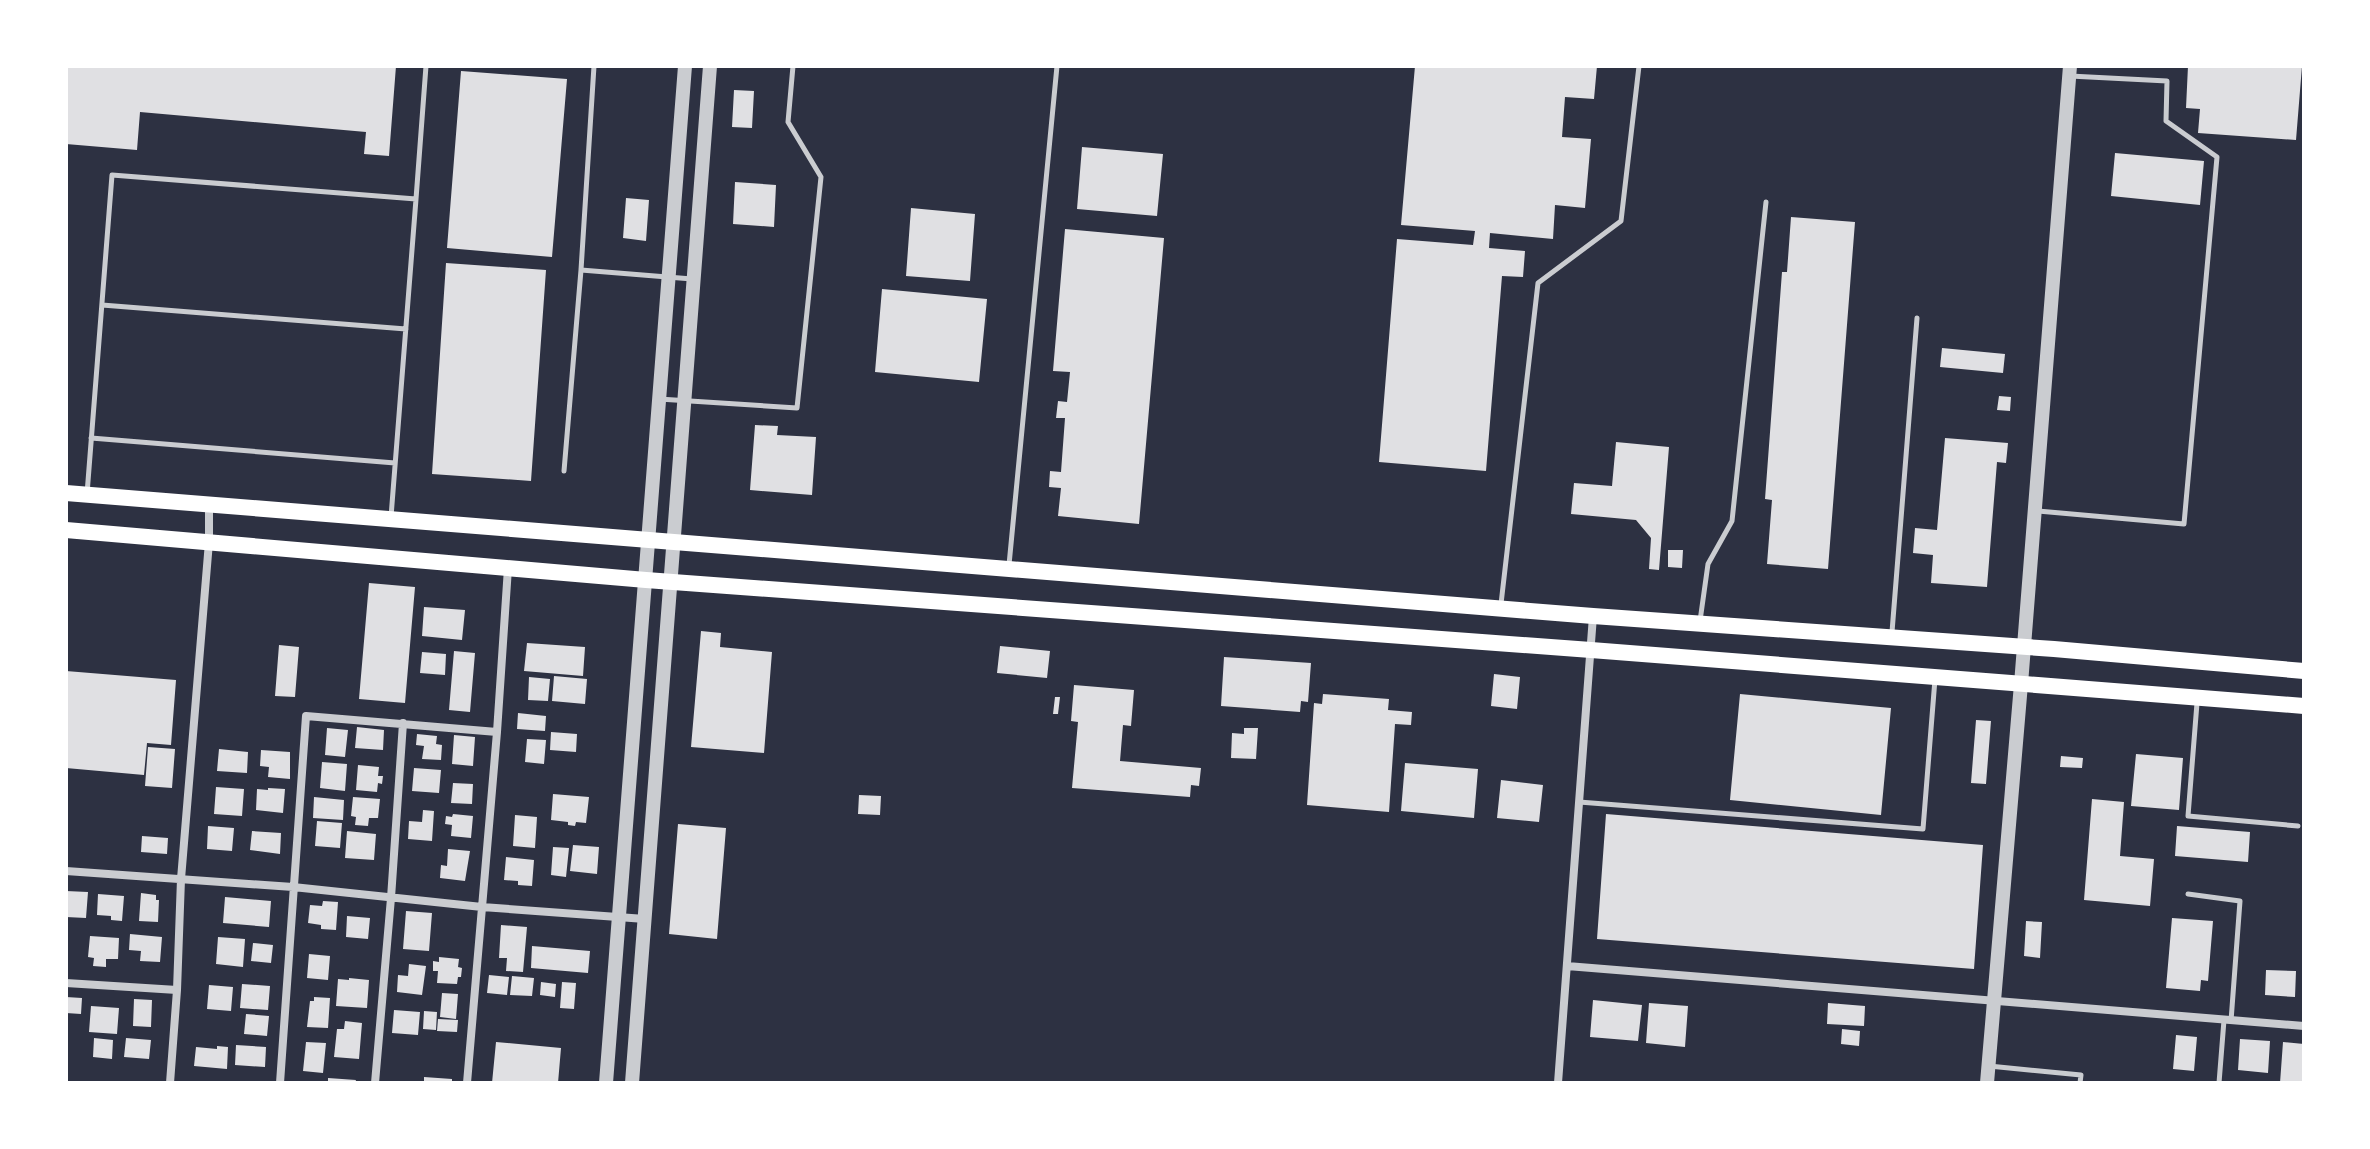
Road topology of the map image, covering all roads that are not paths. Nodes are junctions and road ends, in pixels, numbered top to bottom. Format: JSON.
{"nodes":[{"id":1,"x":426,"y":66,"type":"edge"},
{"id":2,"x":594,"y":66,"type":"edge"},
{"id":3,"x":685,"y":66,"type":"edge"},
{"id":4,"x":710,"y":66,"type":"edge"},
{"id":5,"x":793,"y":66,"type":"edge"},
{"id":6,"x":1057,"y":66,"type":"edge"},
{"id":7,"x":1639,"y":66,"type":"edge"},
{"id":8,"x":2070,"y":71,"type":"edge"},
{"id":9,"x":416,"y":199,"type":"junction"},
{"id":10,"x":1766,"y":202,"type":"dead end"},
{"id":11,"x":581,"y":270,"type":"junction"},
{"id":12,"x":669,"y":277,"type":"junction"},
{"id":13,"x":693,"y":279,"type":"junction"},
{"id":14,"x":102,"y":305,"type":"junction"},
{"id":15,"x":1917,"y":318,"type":"dead end"},
{"id":16,"x":406,"y":329,"type":"junction"},
{"id":17,"x":659,"y":399,"type":"junction"},
{"id":18,"x":684,"y":401,"type":"junction"},
{"id":19,"x":91,"y":438,"type":"junction"},
{"id":20,"x":395,"y":463,"type":"junction"},
{"id":21,"x":564,"y":471,"type":"dead end"},
{"id":22,"x":66,"y":493,"type":"edge"},
{"id":23,"x":87,"y":495,"type":"junction"},
{"id":24,"x":209,"y":504,"type":"junction"},
{"id":25,"x":2034,"y":511,"type":"junction"},
{"id":26,"x":390,"y":519,"type":"junction"},
{"id":27,"x":66,"y":530,"type":"edge"},
{"id":28,"x":648,"y":540,"type":"junction"},
{"id":29,"x":209,"y":542,"type":"junction"},
{"id":30,"x":673,"y":543,"type":"junction"},
{"id":31,"x":508,"y":567,"type":"junction"},
{"id":32,"x":1009,"y":569,"type":"junction"},
{"id":33,"x":646,"y":580,"type":"junction"},
{"id":34,"x":672,"y":582,"type":"junction"},
{"id":35,"x":1500,"y":609,"type":"junction"},
{"id":36,"x":1593,"y":616,"type":"junction"},
{"id":37,"x":1699,"y":624,"type":"junction"},
{"id":38,"x":1891,"y":637,"type":"junction"},
{"id":39,"x":2024,"y":647,"type":"junction"},
{"id":40,"x":1591,"y":650,"type":"junction"},
{"id":41,"x":2304,"y":671,"type":"edge"},
{"id":42,"x":1935,"y":678,"type":"junction"},
{"id":43,"x":2021,"y":684,"type":"junction"},
{"id":44,"x":2198,"y":698,"type":"junction"},
{"id":45,"x":2304,"y":706,"type":"edge"},
{"id":46,"x":403,"y":723,"type":"junction"},
{"id":47,"x":497,"y":732,"type":"junction"},
{"id":48,"x":1579,"y":802,"type":"junction"},
{"id":49,"x":2298,"y":826,"type":"dead end"},
{"id":50,"x":66,"y":871,"type":"edge"},
{"id":51,"x":181,"y":879,"type":"junction"},
{"id":52,"x":293,"y":887,"type":"junction"},
{"id":53,"x":2188,"y":894,"type":"dead end"},
{"id":54,"x":391,"y":898,"type":"junction"},
{"id":55,"x":482,"y":907,"type":"junction"},
{"id":56,"x":619,"y":917,"type":"junction"},
{"id":57,"x":645,"y":919,"type":"junction"},
{"id":58,"x":1567,"y":966,"type":"junction"},
{"id":59,"x":66,"y":983,"type":"edge"},
{"id":60,"x":177,"y":990,"type":"junction"},
{"id":61,"x":1992,"y":999,"type":"junction"},
{"id":62,"x":2227,"y":1020,"type":"junction"},
{"id":63,"x":2304,"y":1026,"type":"edge"},
{"id":64,"x":1988,"y":1066,"type":"junction"},
{"id":65,"x":170,"y":1083,"type":"edge"},
{"id":66,"x":280,"y":1083,"type":"edge"},
{"id":67,"x":375,"y":1083,"type":"edge"},
{"id":68,"x":467,"y":1083,"type":"edge"},
{"id":69,"x":606,"y":1083,"type":"edge"},
{"id":70,"x":632,"y":1083,"type":"edge"},
{"id":71,"x":1558,"y":1083,"type":"edge"},
{"id":72,"x":1987,"y":1083,"type":"edge"},
{"id":73,"x":2080,"y":1083,"type":"edge"},
{"id":74,"x":2219,"y":1083,"type":"edge"}],
"edges":[{"from":1,"to":9,"type":"lane"},
{"from":2,"to":11,"type":"lane"},
{"from":3,"to":12,"type":"street"},
{"from":4,"to":13,"type":"street"},
{"from":5,"to":18,"type":"lane"},
{"from":6,"to":32,"type":"lane"},
{"from":7,"to":35,"type":"lane"},
{"from":8,"to":25,"type":"street"},
{"from":8,"to":25,"type":"lane"},
{"from":9,"to":14,"type":"lane"},
{"from":9,"to":16,"type":"lane"},
{"from":10,"to":37,"type":"lane"},
{"from":11,"to":12,"type":"lane"},
{"from":11,"to":21,"type":"lane"},
{"from":12,"to":13,"type":"lane"},
{"from":12,"to":17,"type":"street"},
{"from":13,"to":18,"type":"street"},
{"from":14,"to":16,"type":"lane"},
{"from":14,"to":19,"type":"lane"},
{"from":15,"to":38,"type":"lane"},
{"from":16,"to":20,"type":"lane"},
{"from":17,"to":18,"type":"lane"},
{"from":17,"to":28,"type":"street"},
{"from":18,"to":30,"type":"street"},
{"from":19,"to":20,"type":"lane"},
{"from":19,"to":23,"type":"lane"},
{"from":20,"to":26,"type":"lane"},
{"from":22,"to":23,"type":"main road"},
{"from":23,"to":24,"type":"main road"},
{"from":24,"to":26,"type":"main road"},
{"from":24,"to":29,"type":"street"},
{"from":25,"to":39,"type":"street"},
{"from":26,"to":28,"type":"main road"},
{"from":27,"to":29,"type":"main road"},
{"from":28,"to":30,"type":"main road"},
{"from":28,"to":33,"type":"street"},
{"from":29,"to":31,"type":"main road"},
{"from":29,"to":51,"type":"street"},
{"from":30,"to":32,"type":"main road"},
{"from":30,"to":34,"type":"street"},
{"from":31,"to":33,"type":"main road"},
{"from":31,"to":47,"type":"street"},
{"from":32,"to":35,"type":"main road"},
{"from":33,"to":34,"type":"main road"},
{"from":33,"to":56,"type":"street"},
{"from":34,"to":40,"type":"main road"},
{"from":34,"to":57,"type":"street"},
{"from":35,"to":36,"type":"main road"},
{"from":36,"to":37,"type":"main road"},
{"from":36,"to":40,"type":"street"},
{"from":37,"to":38,"type":"main road"},
{"from":38,"to":39,"type":"main road"},
{"from":39,"to":41,"type":"main road"},
{"from":39,"to":43,"type":"street"},
{"from":40,"to":42,"type":"main road"},
{"from":40,"to":48,"type":"street"},
{"from":42,"to":43,"type":"main road"},
{"from":42,"to":48,"type":"lane"},
{"from":43,"to":44,"type":"main road"},
{"from":43,"to":61,"type":"street"},
{"from":44,"to":45,"type":"main road"},
{"from":44,"to":49,"type":"lane"},
{"from":46,"to":47,"type":"street"},
{"from":46,"to":52,"type":"street"},
{"from":46,"to":54,"type":"street"},
{"from":47,"to":55,"type":"street"},
{"from":48,"to":58,"type":"street"},
{"from":50,"to":51,"type":"street"},
{"from":51,"to":52,"type":"street"},
{"from":51,"to":60,"type":"street"},
{"from":52,"to":54,"type":"street"},
{"from":52,"to":66,"type":"street"},
{"from":53,"to":62,"type":"lane"},
{"from":54,"to":55,"type":"street"},
{"from":54,"to":67,"type":"street"},
{"from":55,"to":56,"type":"street"},
{"from":55,"to":68,"type":"street"},
{"from":56,"to":57,"type":"street"},
{"from":56,"to":69,"type":"street"},
{"from":57,"to":70,"type":"street"},
{"from":58,"to":61,"type":"street"},
{"from":58,"to":71,"type":"street"},
{"from":59,"to":60,"type":"street"},
{"from":60,"to":65,"type":"street"},
{"from":61,"to":62,"type":"street"},
{"from":61,"to":64,"type":"street"},
{"from":62,"to":63,"type":"street"},
{"from":62,"to":74,"type":"lane"},
{"from":64,"to":72,"type":"street"},
{"from":64,"to":73,"type":"lane"}]}
